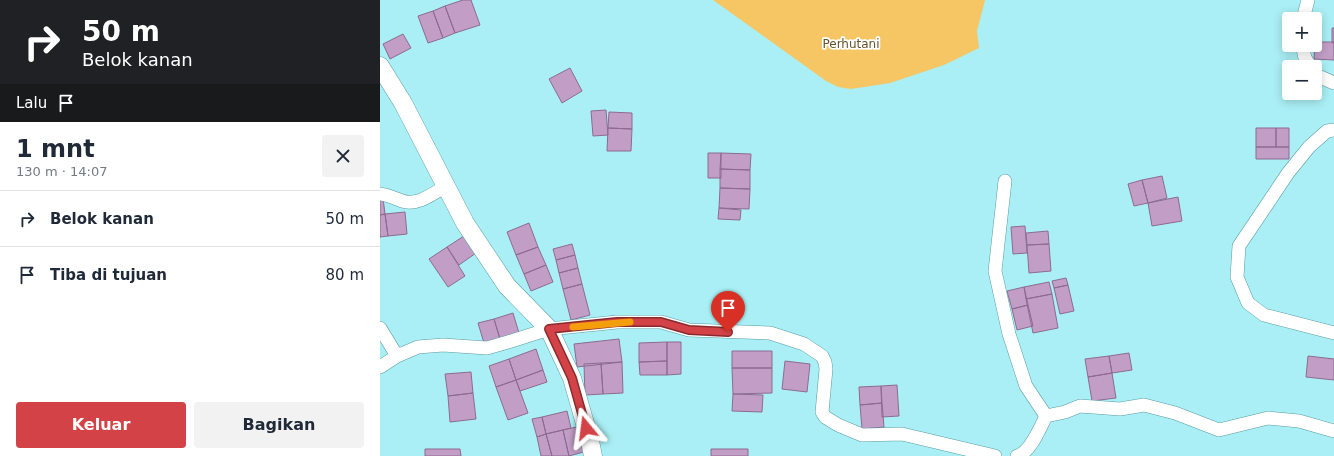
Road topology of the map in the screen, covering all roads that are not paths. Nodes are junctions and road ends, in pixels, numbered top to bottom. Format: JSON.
{"nodes":[{"id":1,"x":1308,"y":0,"type":"edge"},
{"id":2,"x":1305,"y":12,"type":"edge"},
{"id":3,"x":380,"y":66,"type":"edge"},
{"id":4,"x":1322,"y":78,"type":"edge"},
{"id":5,"x":1334,"y":83,"type":"edge"},
{"id":6,"x":1334,"y":130,"type":"edge"},
{"id":7,"x":1005,"y":181,"type":"dead end"},
{"id":8,"x":446,"y":186,"type":"junction"},
{"id":9,"x":380,"y":194,"type":"edge"},
{"id":10,"x":380,"y":328,"type":"edge"},
{"id":11,"x":549,"y":329,"type":"junction"},
{"id":12,"x":1334,"y":333,"type":"edge"},
{"id":13,"x":397,"y":356,"type":"junction"},
{"id":14,"x":380,"y":367,"type":"edge"},
{"id":15,"x":1046,"y":416,"type":"junction"},
{"id":16,"x":1334,"y":431,"type":"edge"},
{"id":17,"x":593,"y":456,"type":"edge"},
{"id":18,"x":995,"y":456,"type":"edge"},
{"id":19,"x":1017,"y":456,"type":"edge"}],
"edges":[{"from":1,"to":2,"type":"street"},
{"from":3,"to":8,"type":"street"},
{"from":4,"to":5,"type":"street"},
{"from":6,"to":12,"type":"street"},
{"from":7,"to":15,"type":"street"},
{"from":8,"to":9,"type":"street"},
{"from":8,"to":11,"type":"street"},
{"from":10,"to":13,"type":"street"},
{"from":11,"to":13,"type":"street"},
{"from":11,"to":17,"type":"street"},
{"from":11,"to":18,"type":"street"},
{"from":13,"to":14,"type":"street"},
{"from":15,"to":16,"type":"street"},
{"from":15,"to":19,"type":"street"}]}
